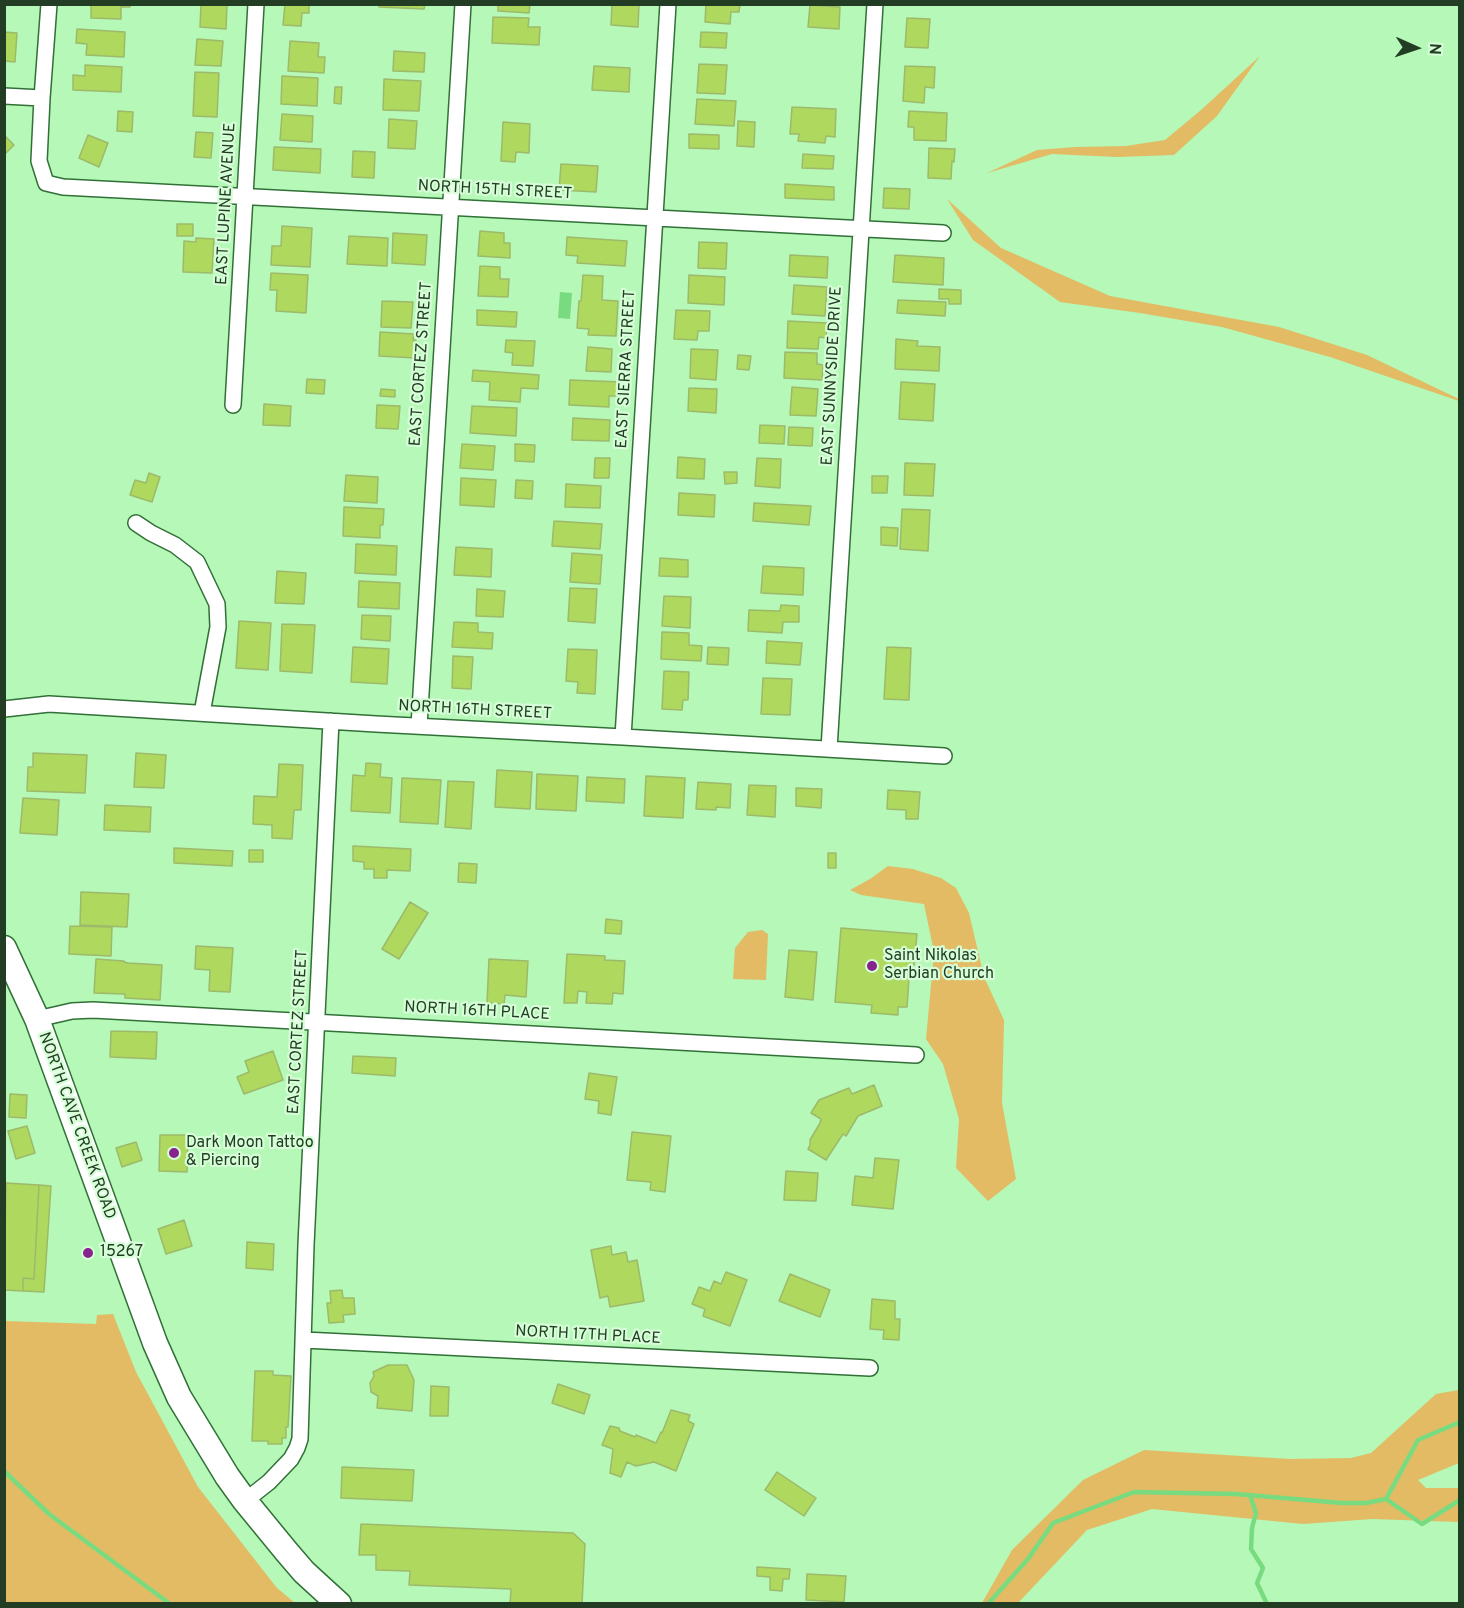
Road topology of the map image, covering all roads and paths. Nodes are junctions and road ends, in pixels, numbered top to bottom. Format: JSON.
{"nodes":[{"id":1,"x":49,"y":4,"type":"edge"},
{"id":2,"x":256,"y":4,"type":"edge"},
{"id":3,"x":463,"y":4,"type":"edge"},
{"id":4,"x":668,"y":4,"type":"edge"},
{"id":5,"x":875,"y":4,"type":"edge"},
{"id":6,"x":4,"y":96,"type":"edge"},
{"id":7,"x":42,"y":98,"type":"junction"},
{"id":8,"x":245,"y":196,"type":"junction"},
{"id":9,"x":449,"y":207,"type":"junction"},
{"id":10,"x":655,"y":218,"type":"junction"},
{"id":11,"x":860,"y":229,"type":"junction"},
{"id":12,"x":943,"y":233,"type":"dead end"},
{"id":13,"x":233,"y":405,"type":"dead end"},
{"id":14,"x":136,"y":524,"type":"dead end"},
{"id":15,"x":4,"y":709,"type":"edge"},
{"id":16,"x":202,"y":713,"type":"junction"},
{"id":17,"x":331,"y":721,"type":"junction"},
{"id":18,"x":419,"y":726,"type":"junction"},
{"id":19,"x":623,"y":737,"type":"junction"},
{"id":20,"x":829,"y":749,"type":"junction"},
{"id":21,"x":944,"y":756,"type":"dead end"},
{"id":22,"x":4,"y":948,"type":"edge"},
{"id":23,"x":37,"y":1019,"type":"junction"},
{"id":24,"x":317,"y":1021,"type":"junction"},
{"id":25,"x":916,"y":1054,"type":"dead end"},
{"id":26,"x":304,"y":1340,"type":"junction"},
{"id":27,"x":870,"y":1368,"type":"dead end"},
{"id":28,"x":245,"y":1501,"type":"junction"},
{"id":29,"x":339,"y":1604,"type":"edge"}],
"edges":[{"from":1,"to":7,"type":"street"},
{"from":2,"to":8,"type":"street","name":"EAST LUPINE AVENUE"},
{"from":3,"to":9,"type":"street","name":"EAST CORTEZ STREET"},
{"from":4,"to":10,"type":"street","name":"EAST SIERRA STREET"},
{"from":5,"to":11,"type":"street","name":"EAST SUNNYSIDE DRIVE"},
{"from":6,"to":7,"type":"street"},
{"from":7,"to":8,"type":"street","name":"NORTH 15TH STREET"},
{"from":8,"to":9,"type":"street","name":"NORTH 15TH STREET"},
{"from":8,"to":13,"type":"street","name":"EAST LUPINE AVENUE"},
{"from":9,"to":10,"type":"street","name":"NORTH 15TH STREET"},
{"from":9,"to":18,"type":"street","name":"EAST CORTEZ STREET"},
{"from":10,"to":11,"type":"street","name":"NORTH 15TH STREET"},
{"from":10,"to":19,"type":"street","name":"EAST SIERRA STREET"},
{"from":11,"to":12,"type":"street","name":"NORTH 15TH STREET"},
{"from":11,"to":20,"type":"street","name":"EAST SUNNYSIDE DRIVE"},
{"from":14,"to":16,"type":"street"},
{"from":15,"to":16,"type":"street","name":"NORTH 16TH STREET"},
{"from":16,"to":17,"type":"street","name":"NORTH 16TH STREET"},
{"from":17,"to":18,"type":"street","name":"NORTH 16TH STREET"},
{"from":17,"to":24,"type":"street","name":"EAST CORTEZ STREET"},
{"from":18,"to":19,"type":"street","name":"NORTH 16TH STREET"},
{"from":19,"to":20,"type":"street","name":"NORTH 16TH STREET"},
{"from":20,"to":21,"type":"street","name":"NORTH 16TH STREET"},
{"from":22,"to":23,"type":"main road","name":"NORTH CAVE CREEK ROAD"},
{"from":23,"to":24,"type":"street","name":"NORTH 16TH PLACE"},
{"from":23,"to":28,"type":"main road","name":"NORTH CAVE CREEK ROAD"},
{"from":24,"to":25,"type":"street","name":"NORTH 16TH PLACE"},
{"from":24,"to":26,"type":"street","name":"EAST CORTEZ STREET"},
{"from":26,"to":27,"type":"street","name":"NORTH 17TH PLACE"},
{"from":26,"to":28,"type":"street","name":"EAST CORTEZ STREET"},
{"from":28,"to":29,"type":"main road","name":"NORTH CAVE CREEK ROAD"}]}
